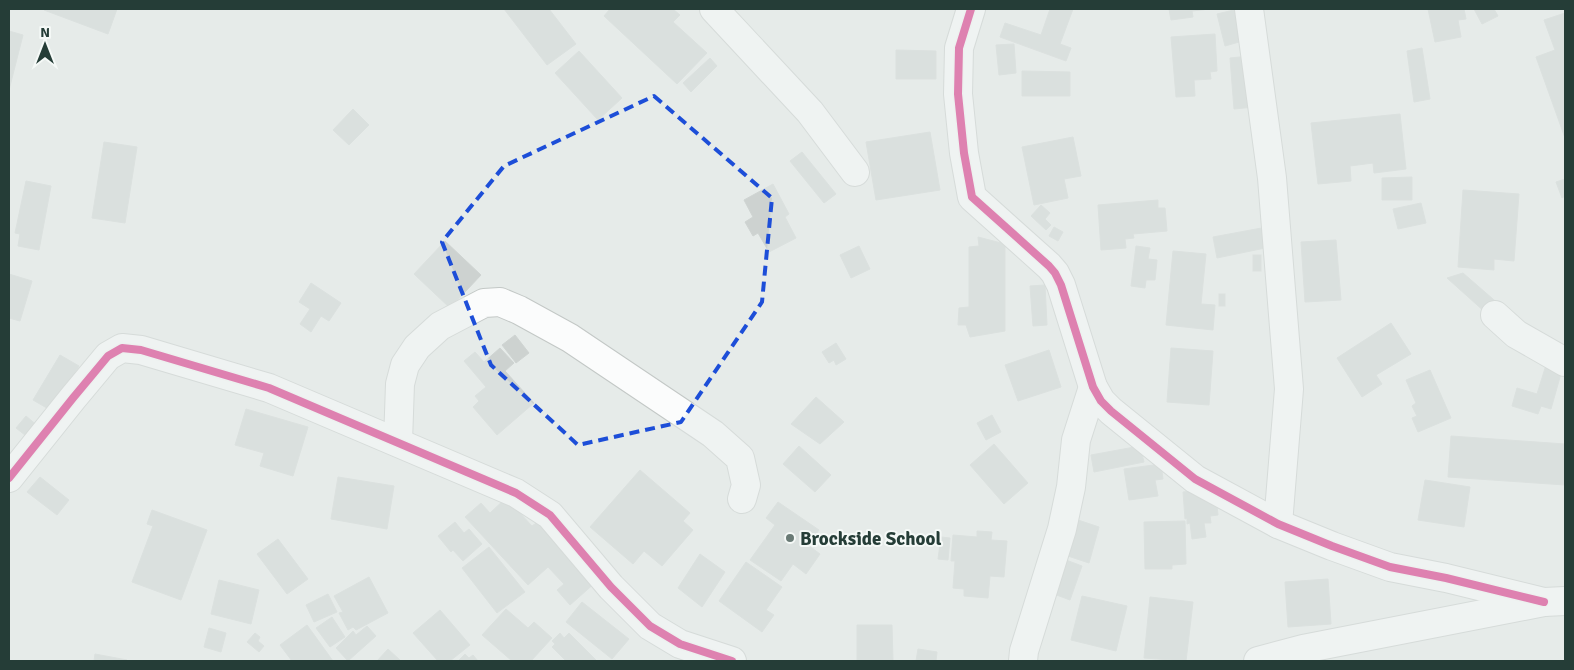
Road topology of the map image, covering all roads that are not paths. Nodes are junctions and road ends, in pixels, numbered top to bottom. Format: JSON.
{"nodes":[{"id":1,"x":714,"y":9,"type":"edge"},
{"id":2,"x":971,"y":9,"type":"edge"},
{"id":3,"x":1248,"y":9,"type":"edge"},
{"id":4,"x":855,"y":172,"type":"dead end"},
{"id":5,"x":1495,"y":315,"type":"dead end"},
{"id":6,"x":1565,"y":362,"type":"edge"},
{"id":7,"x":1093,"y":388,"type":"junction"},
{"id":8,"x":398,"y":442,"type":"junction"},
{"id":9,"x":9,"y":478,"type":"edge"},
{"id":10,"x":742,"y":500,"type":"dead end"},
{"id":11,"x":1278,"y":524,"type":"junction"},
{"id":12,"x":1555,"y":602,"type":"edge"},
{"id":13,"x":732,"y":661,"type":"edge"},
{"id":14,"x":1024,"y":661,"type":"edge"},
{"id":15,"x":1258,"y":661,"type":"edge"}],
"edges":[{"from":1,"to":4,"type":"street"},
{"from":2,"to":7,"type":"street"},
{"from":3,"to":11,"type":"street"},
{"from":5,"to":6,"type":"street"},
{"from":7,"to":11,"type":"street"},
{"from":7,"to":14,"type":"street"},
{"from":8,"to":9,"type":"street"},
{"from":8,"to":10,"type":"street"},
{"from":8,"to":13,"type":"street"},
{"from":11,"to":12,"type":"street"},
{"from":12,"to":15,"type":"street"}]}
